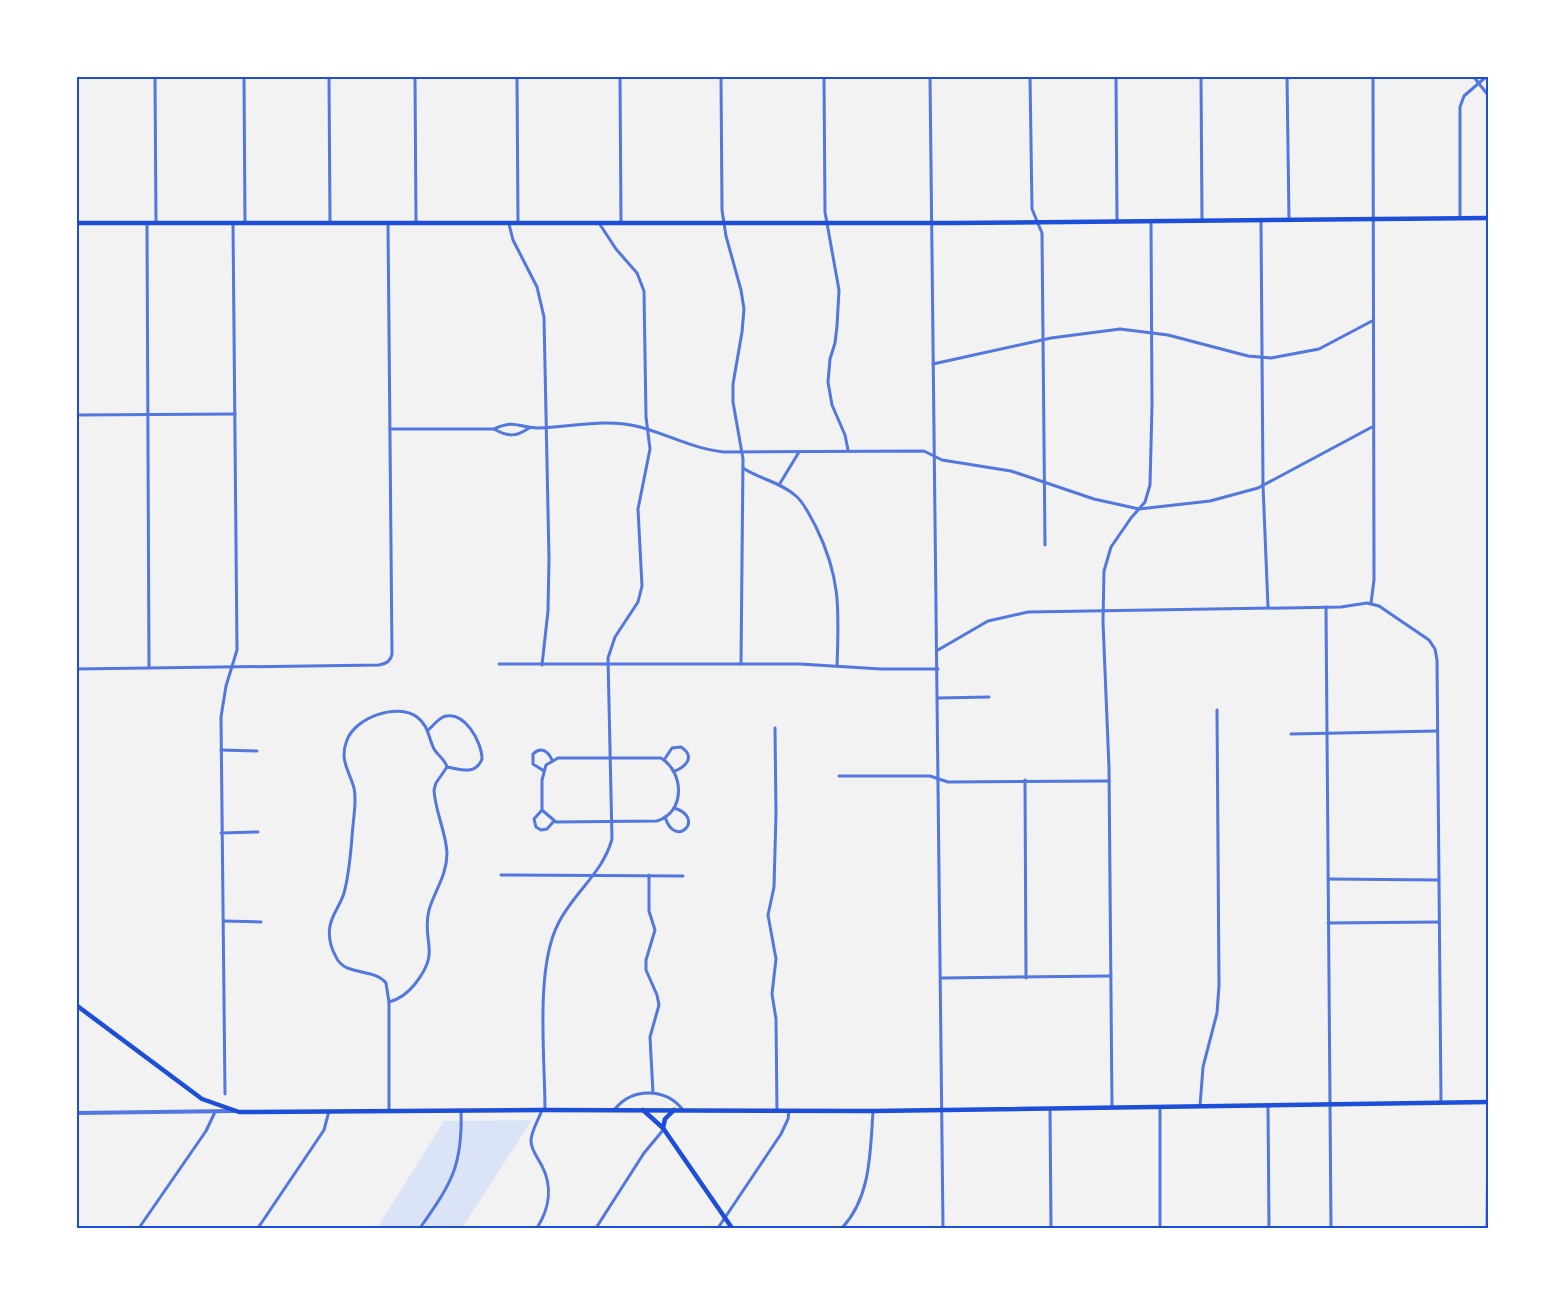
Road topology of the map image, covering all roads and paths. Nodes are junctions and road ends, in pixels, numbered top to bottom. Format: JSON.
{"nodes":[{"id":1,"x":155,"y":76,"type":"edge"},
{"id":2,"x":244,"y":76,"type":"edge"},
{"id":3,"x":329,"y":76,"type":"edge"},
{"id":4,"x":415,"y":76,"type":"edge"},
{"id":5,"x":517,"y":76,"type":"edge"},
{"id":6,"x":620,"y":76,"type":"edge"},
{"id":7,"x":721,"y":76,"type":"edge"},
{"id":8,"x":824,"y":76,"type":"edge"},
{"id":9,"x":930,"y":76,"type":"edge"},
{"id":10,"x":1030,"y":76,"type":"edge"},
{"id":11,"x":1116,"y":76,"type":"edge"},
{"id":12,"x":1201,"y":76,"type":"edge"},
{"id":13,"x":1287,"y":76,"type":"edge"},
{"id":14,"x":1373,"y":76,"type":"edge"},
{"id":15,"x":1473,"y":76,"type":"edge"},
{"id":16,"x":1487,"y":76,"type":"edge"},
{"id":17,"x":1478,"y":83,"type":"junction"},
{"id":18,"x":1488,"y":95,"type":"edge"},
{"id":19,"x":1460,"y":218,"type":"junction"},
{"id":20,"x":1488,"y":218,"type":"edge"},
{"id":21,"x":1372,"y":219,"type":"junction"},
{"id":22,"x":1289,"y":220,"type":"junction"},
{"id":23,"x":1117,"y":221,"type":"junction"},
{"id":24,"x":1151,"y":221,"type":"junction"},
{"id":25,"x":1203,"y":221,"type":"junction"},
{"id":26,"x":1261,"y":221,"type":"junction"},
{"id":27,"x":147,"y":222,"type":"junction"},
{"id":28,"x":1036,"y":222,"type":"junction"},
{"id":29,"x":76,"y":223,"type":"edge"},
{"id":30,"x":156,"y":223,"type":"junction"},
{"id":31,"x":233,"y":223,"type":"junction"},
{"id":32,"x":245,"y":223,"type":"junction"},
{"id":33,"x":330,"y":223,"type":"junction"},
{"id":34,"x":388,"y":223,"type":"junction"},
{"id":35,"x":416,"y":223,"type":"junction"},
{"id":36,"x":509,"y":223,"type":"junction"},
{"id":37,"x":518,"y":223,"type":"junction"},
{"id":38,"x":599,"y":223,"type":"junction"},
{"id":39,"x":621,"y":223,"type":"junction"},
{"id":40,"x":724,"y":223,"type":"junction"},
{"id":41,"x":827,"y":223,"type":"junction"},
{"id":42,"x":932,"y":223,"type":"junction"},
{"id":43,"x":1372,"y":321,"type":"junction"},
{"id":44,"x":1152,"y":332,"type":"junction"},
{"id":45,"x":1042,"y":340,"type":"junction"},
{"id":46,"x":1262,"y":358,"type":"junction"},
{"id":47,"x":933,"y":364,"type":"junction"},
{"id":48,"x":235,"y":414,"type":"junction"},
{"id":49,"x":76,"y":415,"type":"edge"},
{"id":50,"x":147,"y":415,"type":"junction"},
{"id":51,"x":547,"y":427,"type":"junction"},
{"id":52,"x":1372,"y":427,"type":"junction"},
{"id":53,"x":529,"y":428,"type":"junction"},
{"id":54,"x":390,"y":429,"type":"junction"},
{"id":55,"x":494,"y":429,"type":"junction"},
{"id":56,"x":648,"y":430,"type":"junction"},
{"id":57,"x":848,"y":451,"type":"junction"},
{"id":58,"x":743,"y":452,"type":"junction"},
{"id":59,"x":799,"y":452,"type":"junction"},
{"id":60,"x":935,"y":456,"type":"junction"},
{"id":61,"x":743,"y":468,"type":"junction"},
{"id":62,"x":1045,"y":482,"type":"junction"},
{"id":63,"x":779,"y":485,"type":"junction"},
{"id":64,"x":1263,"y":485,"type":"junction"},
{"id":65,"x":1140,"y":509,"type":"junction"},
{"id":66,"x":1045,"y":545,"type":"dead end"},
{"id":67,"x":1371,"y":603,"type":"junction"},
{"id":68,"x":1268,"y":607,"type":"junction"},
{"id":69,"x":1326,"y":607,"type":"junction"},
{"id":70,"x":1103,"y":610,"type":"junction"},
{"id":71,"x":938,"y":650,"type":"junction"},
{"id":72,"x":499,"y":664,"type":"dead end"},
{"id":73,"x":741,"y":664,"type":"junction"},
{"id":74,"x":542,"y":665,"type":"junction"},
{"id":75,"x":609,"y":665,"type":"junction"},
{"id":76,"x":837,"y":666,"type":"junction"},
{"id":77,"x":232,"y":667,"type":"junction"},
{"id":78,"x":149,"y":668,"type":"junction"},
{"id":79,"x":76,"y":669,"type":"edge"},
{"id":80,"x":938,"y":669,"type":"junction"},
{"id":81,"x":989,"y":697,"type":"dead end"},
{"id":82,"x":938,"y":698,"type":"junction"},
{"id":83,"x":1217,"y":711,"type":"dead end"},
{"id":84,"x":775,"y":728,"type":"dead end"},
{"id":85,"x":428,"y":730,"type":"junction"},
{"id":86,"x":1437,"y":731,"type":"junction"},
{"id":87,"x":1326,"y":732,"type":"junction"},
{"id":88,"x":1291,"y":734,"type":"dead end"},
{"id":89,"x":221,"y":750,"type":"junction"},
{"id":90,"x":257,"y":751,"type":"dead end"},
{"id":91,"x":610,"y":758,"type":"junction"},
{"id":92,"x":552,"y":760,"type":"junction"},
{"id":93,"x":664,"y":760,"type":"junction"},
{"id":94,"x":447,"y":767,"type":"junction"},
{"id":95,"x":544,"y":771,"type":"junction"},
{"id":96,"x":675,"y":771,"type":"junction"},
{"id":97,"x":839,"y":776,"type":"dead end"},
{"id":98,"x":938,"y":779,"type":"junction"},
{"id":99,"x":1025,"y":780,"type":"junction"},
{"id":100,"x":1109,"y":781,"type":"junction"},
{"id":101,"x":674,"y":808,"type":"junction"},
{"id":102,"x":542,"y":810,"type":"junction"},
{"id":103,"x":665,"y":817,"type":"junction"},
{"id":104,"x":554,"y":821,"type":"junction"},
{"id":105,"x":612,"y":821,"type":"junction"},
{"id":106,"x":258,"y":832,"type":"dead end"},
{"id":107,"x":221,"y":833,"type":"junction"},
{"id":108,"x":501,"y":875,"type":"dead end"},
{"id":109,"x":594,"y":875,"type":"junction"},
{"id":110,"x":649,"y":875,"type":"junction"},
{"id":111,"x":683,"y":876,"type":"dead end"},
{"id":112,"x":1328,"y":879,"type":"junction"},
{"id":113,"x":1439,"y":880,"type":"junction"},
{"id":114,"x":223,"y":921,"type":"junction"},
{"id":115,"x":261,"y":922,"type":"dead end"},
{"id":116,"x":1439,"y":922,"type":"junction"},
{"id":117,"x":1328,"y":923,"type":"junction"},
{"id":118,"x":1111,"y":976,"type":"junction"},
{"id":119,"x":941,"y":978,"type":"junction"},
{"id":120,"x":1026,"y":978,"type":"junction"},
{"id":121,"x":389,"y":1002,"type":"junction"},
{"id":122,"x":76,"y":1005,"type":"edge"},
{"id":123,"x":653,"y":1093,"type":"junction"},
{"id":124,"x":225,"y":1094,"type":"dead end"},
{"id":125,"x":1441,"y":1102,"type":"junction"},
{"id":126,"x":1488,"y":1102,"type":"edge"},
{"id":127,"x":1331,"y":1104,"type":"junction"},
{"id":128,"x":1268,"y":1105,"type":"junction"},
{"id":129,"x":1200,"y":1106,"type":"junction"},
{"id":130,"x":1160,"y":1107,"type":"junction"},
{"id":131,"x":1112,"y":1108,"type":"junction"},
{"id":132,"x":1050,"y":1109,"type":"junction"},
{"id":133,"x":389,"y":1110,"type":"junction"},
{"id":134,"x":461,"y":1110,"type":"junction"},
{"id":135,"x":544,"y":1110,"type":"junction"},
{"id":136,"x":615,"y":1110,"type":"junction"},
{"id":137,"x":643,"y":1110,"type":"junction"},
{"id":138,"x":674,"y":1110,"type":"junction"},
{"id":139,"x":683,"y":1110,"type":"junction"},
{"id":140,"x":942,"y":1110,"type":"junction"},
{"id":141,"x":234,"y":1111,"type":"junction"},
{"id":142,"x":329,"y":1111,"type":"junction"},
{"id":143,"x":777,"y":1111,"type":"junction"},
{"id":144,"x":789,"y":1111,"type":"junction"},
{"id":145,"x":873,"y":1111,"type":"junction"},
{"id":146,"x":76,"y":1113,"type":"edge"},
{"id":147,"x":215,"y":1113,"type":"junction"},
{"id":148,"x":1488,"y":1122,"type":"edge"},
{"id":149,"x":664,"y":1128,"type":"junction"},
{"id":150,"x":725,"y":1218,"type":"junction"},
{"id":151,"x":139,"y":1228,"type":"edge"},
{"id":152,"x":258,"y":1228,"type":"edge"},
{"id":153,"x":420,"y":1228,"type":"edge"},
{"id":154,"x":537,"y":1228,"type":"edge"},
{"id":155,"x":596,"y":1228,"type":"edge"},
{"id":156,"x":718,"y":1228,"type":"edge"},
{"id":157,"x":732,"y":1228,"type":"edge"},
{"id":158,"x":842,"y":1228,"type":"edge"},
{"id":159,"x":943,"y":1228,"type":"edge"},
{"id":160,"x":1052,"y":1228,"type":"edge"},
{"id":161,"x":1160,"y":1228,"type":"edge"},
{"id":162,"x":1269,"y":1228,"type":"edge"},
{"id":163,"x":1331,"y":1228,"type":"edge"},
{"id":164,"x":1486,"y":1228,"type":"edge"}],
"edges":[{"from":1,"to":30,"type":"street"},
{"from":2,"to":32,"type":"street"},
{"from":3,"to":33,"type":"street"},
{"from":4,"to":35,"type":"street"},
{"from":5,"to":37,"type":"street"},
{"from":6,"to":39,"type":"street"},
{"from":7,"to":40,"type":"street"},
{"from":8,"to":41,"type":"street"},
{"from":9,"to":42,"type":"street"},
{"from":10,"to":28,"type":"street"},
{"from":11,"to":23,"type":"street"},
{"from":12,"to":25,"type":"street"},
{"from":13,"to":22,"type":"street"},
{"from":14,"to":21,"type":"street"},
{"from":15,"to":17,"type":"street"},
{"from":16,"to":17,"type":"street"},
{"from":17,"to":18,"type":"street"},
{"from":17,"to":19,"type":"street"},
{"from":19,"to":20,"type":"main road"},
{"from":19,"to":21,"type":"main road"},
{"from":21,"to":22,"type":"main road"},
{"from":21,"to":43,"type":"street"},
{"from":22,"to":26,"type":"main road"},
{"from":23,"to":24,"type":"main road"},
{"from":23,"to":28,"type":"main road"},
{"from":24,"to":25,"type":"main road"},
{"from":24,"to":44,"type":"street"},
{"from":25,"to":26,"type":"main road"},
{"from":26,"to":46,"type":"street"},
{"from":27,"to":29,"type":"main road"},
{"from":27,"to":30,"type":"main road"},
{"from":27,"to":50,"type":"street"},
{"from":28,"to":42,"type":"main road"},
{"from":28,"to":45,"type":"street"},
{"from":30,"to":31,"type":"main road"},
{"from":31,"to":32,"type":"main road"},
{"from":31,"to":48,"type":"street"},
{"from":32,"to":33,"type":"main road"},
{"from":33,"to":34,"type":"main road"},
{"from":34,"to":35,"type":"main road"},
{"from":34,"to":54,"type":"street"},
{"from":35,"to":36,"type":"main road"},
{"from":36,"to":37,"type":"main road"},
{"from":36,"to":51,"type":"street"},
{"from":37,"to":38,"type":"main road"},
{"from":38,"to":39,"type":"main road"},
{"from":38,"to":56,"type":"street"},
{"from":39,"to":40,"type":"main road"},
{"from":40,"to":41,"type":"main road"},
{"from":40,"to":58,"type":"street"},
{"from":41,"to":42,"type":"main road"},
{"from":41,"to":57,"type":"street"},
{"from":42,"to":47,"type":"street"},
{"from":43,"to":46,"type":"street"},
{"from":43,"to":52,"type":"street"},
{"from":44,"to":45,"type":"street"},
{"from":44,"to":46,"type":"street"},
{"from":44,"to":65,"type":"street"},
{"from":45,"to":47,"type":"street"},
{"from":45,"to":62,"type":"street"},
{"from":46,"to":64,"type":"street"},
{"from":47,"to":60,"type":"street"},
{"from":48,"to":50,"type":"street"},
{"from":48,"to":77,"type":"street"},
{"from":49,"to":50,"type":"street"},
{"from":50,"to":78,"type":"street"},
{"from":51,"to":53,"type":"street"},
{"from":51,"to":56,"type":"street"},
{"from":51,"to":74,"type":"street"},
{"from":52,"to":64,"type":"street"},
{"from":52,"to":67,"type":"street"},
{"from":53,"to":55,"type":"street"},
{"from":53,"to":55,"type":"street"},
{"from":54,"to":55,"type":"street"},
{"from":54,"to":77,"type":"street"},
{"from":56,"to":58,"type":"street"},
{"from":56,"to":75,"type":"street"},
{"from":57,"to":59,"type":"street"},
{"from":57,"to":60,"type":"street"},
{"from":58,"to":59,"type":"street"},
{"from":58,"to":61,"type":"street"},
{"from":59,"to":63,"type":"street"},
{"from":60,"to":62,"type":"street"},
{"from":60,"to":71,"type":"street"},
{"from":61,"to":63,"type":"street"},
{"from":61,"to":73,"type":"street"},
{"from":62,"to":65,"type":"street"},
{"from":62,"to":66,"type":"street"},
{"from":63,"to":76,"type":"street"},
{"from":64,"to":65,"type":"street"},
{"from":64,"to":68,"type":"street"},
{"from":65,"to":70,"type":"street"},
{"from":67,"to":69,"type":"street"},
{"from":67,"to":86,"type":"street"},
{"from":68,"to":69,"type":"street"},
{"from":68,"to":70,"type":"street"},
{"from":69,"to":87,"type":"street"},
{"from":70,"to":71,"type":"street"},
{"from":70,"to":100,"type":"street"},
{"from":71,"to":80,"type":"street"},
{"from":72,"to":74,"type":"street"},
{"from":73,"to":75,"type":"street"},
{"from":73,"to":76,"type":"street"},
{"from":74,"to":75,"type":"street"},
{"from":75,"to":91,"type":"street"},
{"from":76,"to":80,"type":"street"},
{"from":77,"to":78,"type":"street"},
{"from":77,"to":89,"type":"street"},
{"from":78,"to":79,"type":"street"},
{"from":80,"to":82,"type":"street"},
{"from":81,"to":82,"type":"street"},
{"from":82,"to":98,"type":"street"},
{"from":83,"to":129,"type":"street"},
{"from":84,"to":143,"type":"street"},
{"from":85,"to":94,"type":"street"},
{"from":85,"to":94,"type":"street"},
{"from":85,"to":121,"type":"street"},
{"from":86,"to":87,"type":"street"},
{"from":86,"to":113,"type":"street"},
{"from":87,"to":88,"type":"street"},
{"from":87,"to":112,"type":"street"},
{"from":89,"to":90,"type":"street"},
{"from":89,"to":107,"type":"street"},
{"from":91,"to":92,"type":"street"},
{"from":91,"to":93,"type":"street"},
{"from":91,"to":105,"type":"street"},
{"from":92,"to":95,"type":"street"},
{"from":92,"to":95,"type":"street"},
{"from":93,"to":96,"type":"street"},
{"from":93,"to":96,"type":"street"},
{"from":94,"to":121,"type":"street"},
{"from":95,"to":102,"type":"street"},
{"from":96,"to":101,"type":"street"},
{"from":97,"to":98,"type":"street"},
{"from":98,"to":99,"type":"street"},
{"from":98,"to":119,"type":"street"},
{"from":99,"to":100,"type":"street"},
{"from":99,"to":120,"type":"street"},
{"from":100,"to":118,"type":"street"},
{"from":101,"to":103,"type":"street"},
{"from":101,"to":103,"type":"street"},
{"from":102,"to":104,"type":"street"},
{"from":102,"to":104,"type":"street"},
{"from":103,"to":105,"type":"street"},
{"from":104,"to":105,"type":"street"},
{"from":105,"to":109,"type":"street"},
{"from":106,"to":107,"type":"street"},
{"from":107,"to":114,"type":"street"},
{"from":108,"to":109,"type":"street"},
{"from":109,"to":110,"type":"street"},
{"from":109,"to":135,"type":"street"},
{"from":110,"to":111,"type":"street"},
{"from":110,"to":123,"type":"street"},
{"from":112,"to":113,"type":"street"},
{"from":112,"to":117,"type":"street"},
{"from":113,"to":116,"type":"street"},
{"from":114,"to":115,"type":"street"},
{"from":114,"to":124,"type":"street"},
{"from":116,"to":117,"type":"street"},
{"from":116,"to":125,"type":"street"},
{"from":117,"to":127,"type":"street"},
{"from":118,"to":120,"type":"street"},
{"from":118,"to":131,"type":"street"},
{"from":119,"to":120,"type":"street"},
{"from":119,"to":140,"type":"street"},
{"from":121,"to":133,"type":"street"},
{"from":122,"to":141,"type":"main road"},
{"from":123,"to":136,"type":"street"},
{"from":123,"to":139,"type":"street"},
{"from":125,"to":126,"type":"main road"},
{"from":125,"to":127,"type":"main road"},
{"from":127,"to":128,"type":"main road"},
{"from":127,"to":163,"type":"street"},
{"from":128,"to":129,"type":"main road"},
{"from":128,"to":162,"type":"street"},
{"from":129,"to":130,"type":"main road"},
{"from":130,"to":131,"type":"main road"},
{"from":130,"to":161,"type":"street"},
{"from":131,"to":132,"type":"main road"},
{"from":132,"to":140,"type":"main road"},
{"from":132,"to":160,"type":"street"},
{"from":133,"to":134,"type":"main road"},
{"from":133,"to":142,"type":"main road"},
{"from":134,"to":135,"type":"main road"},
{"from":134,"to":153,"type":"street"},
{"from":135,"to":136,"type":"main road"},
{"from":135,"to":154,"type":"street"},
{"from":136,"to":137,"type":"main road"},
{"from":137,"to":138,"type":"main road"},
{"from":137,"to":149,"type":"main road"},
{"from":138,"to":139,"type":"main road"},
{"from":138,"to":149,"type":"main road"},
{"from":139,"to":143,"type":"main road"},
{"from":140,"to":145,"type":"main road"},
{"from":140,"to":159,"type":"street"},
{"from":141,"to":142,"type":"main road"},
{"from":141,"to":147,"type":"street"},
{"from":142,"to":152,"type":"street"},
{"from":143,"to":144,"type":"main road"},
{"from":144,"to":145,"type":"main road"},
{"from":144,"to":150,"type":"street"},
{"from":145,"to":158,"type":"street"},
{"from":146,"to":147,"type":"street"},
{"from":147,"to":151,"type":"street"},
{"from":148,"to":164,"type":"street"},
{"from":149,"to":150,"type":"main road"},
{"from":149,"to":155,"type":"street"},
{"from":150,"to":156,"type":"street"},
{"from":150,"to":157,"type":"main road"}]}
